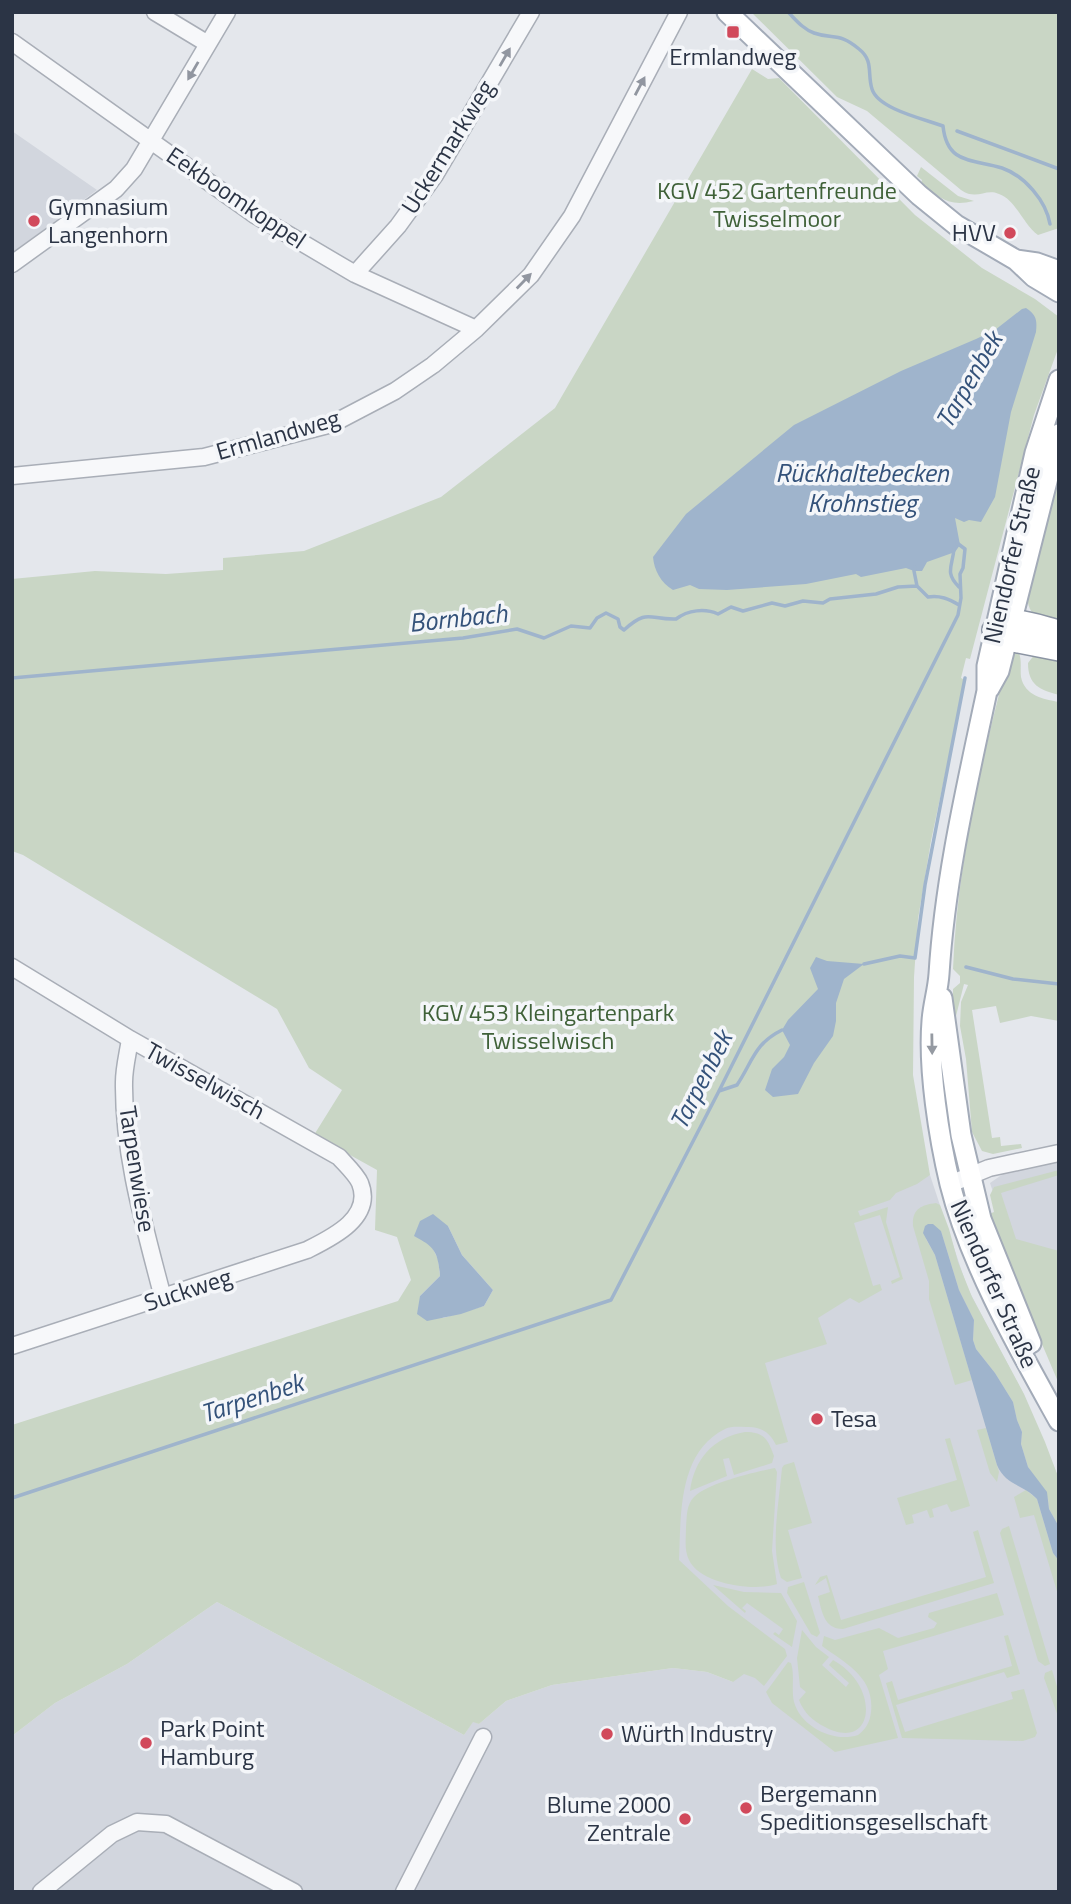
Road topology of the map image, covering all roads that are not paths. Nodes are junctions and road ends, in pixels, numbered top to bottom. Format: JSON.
{"nodes":[{"id":1,"x":155,"y":12,"type":"edge"},
{"id":2,"x":227,"y":12,"type":"edge"},
{"id":3,"x":531,"y":12,"type":"edge"},
{"id":4,"x":679,"y":12,"type":"edge"},
{"id":5,"x":727,"y":12,"type":"edge"},
{"id":6,"x":12,"y":42,"type":"edge"},
{"id":7,"x":208,"y":44,"type":"junction"},
{"id":8,"x":152,"y":142,"type":"junction"},
{"id":9,"x":1016,"y":260,"type":"junction"},
{"id":10,"x":12,"y":264,"type":"edge"},
{"id":11,"x":1059,"y":271,"type":"edge"},
{"id":12,"x":355,"y":274,"type":"junction"},
{"id":13,"x":1059,"y":292,"type":"edge"},
{"id":14,"x":476,"y":329,"type":"junction"},
{"id":15,"x":1059,"y":380,"type":"edge"},
{"id":16,"x":1059,"y":434,"type":"edge"},
{"id":17,"x":12,"y":475,"type":"edge"},
{"id":18,"x":1005,"y":630,"type":"junction"},
{"id":19,"x":1059,"y":632,"type":"edge"},
{"id":20,"x":1059,"y":649,"type":"edge"},
{"id":21,"x":12,"y":967,"type":"edge"},
{"id":22,"x":939,"y":976,"type":"junction"},
{"id":23,"x":130,"y":1039,"type":"junction"},
{"id":24,"x":1059,"y":1153,"type":"edge"},
{"id":25,"x":971,"y":1175,"type":"junction"},
{"id":26,"x":950,"y":1184,"type":"junction"},
{"id":27,"x":356,"y":1218,"type":"joint"},
{"id":28,"x":163,"y":1298,"type":"junction"},
{"id":29,"x":12,"y":1346,"type":"edge"},
{"id":30,"x":1059,"y":1410,"type":"edge"},
{"id":31,"x":1059,"y":1420,"type":"edge"},
{"id":32,"x":483,"y":1737,"type":"dead end"},
{"id":33,"x":41,"y":1892,"type":"edge"},
{"id":34,"x":294,"y":1892,"type":"edge"},
{"id":35,"x":404,"y":1892,"type":"edge"}],
"edges":[{"from":1,"to":7,"type":"street"},
{"from":2,"to":7,"type":"street"},
{"from":12,"to":3,"type":"street","name":"Uckermarkweg","one_way":true},
{"from":14,"to":4,"type":"street","name":"Ermlandweg","one_way":true},
{"from":5,"to":9,"type":"main road"},
{"from":6,"to":8,"type":"street","name":"Eekboomkoppel"},
{"from":7,"to":8,"type":"street","one_way":true},
{"from":8,"to":10,"type":"street"},
{"from":8,"to":12,"type":"street","name":"Eekboomkoppel"},
{"from":9,"to":11,"type":"main road"},
{"from":9,"to":13,"type":"main road"},
{"from":12,"to":14,"type":"street","name":"Eekboomkoppel"},
{"from":14,"to":17,"type":"street","name":"Ermlandweg"},
{"from":15,"to":18,"type":"main road","name":"Niendorfer Straße"},
{"from":16,"to":18,"type":"main road","name":"Niendorfer Straße"},
{"from":18,"to":19,"type":"highway"},
{"from":18,"to":20,"type":"highway"},
{"from":18,"to":22,"type":"main road","name":"Niendorfer Straße"},
{"from":21,"to":23,"type":"street","name":"Twisselwisch"},
{"from":22,"to":25,"type":"main road","name":"Niendorfer Straße"},
{"from":22,"to":26,"type":"main road","name":"Niendorfer Straße","one_way":true},
{"from":23,"to":27,"type":"street","name":"Twisselwisch"},
{"from":23,"to":28,"type":"street","name":"Tarpenwiese"},
{"from":24,"to":25,"type":"street"},
{"from":25,"to":26,"type":"street"},
{"from":25,"to":30,"type":"main road","name":"Niendorfer Straße"},
{"from":26,"to":31,"type":"main road","name":"Niendorfer Straße"},
{"from":27,"to":28,"type":"street","name":"Suckweg"},
{"from":28,"to":29,"type":"street","name":"Suckweg"},
{"from":32,"to":35,"type":"street"},
{"from":33,"to":34,"type":"street"}]}
